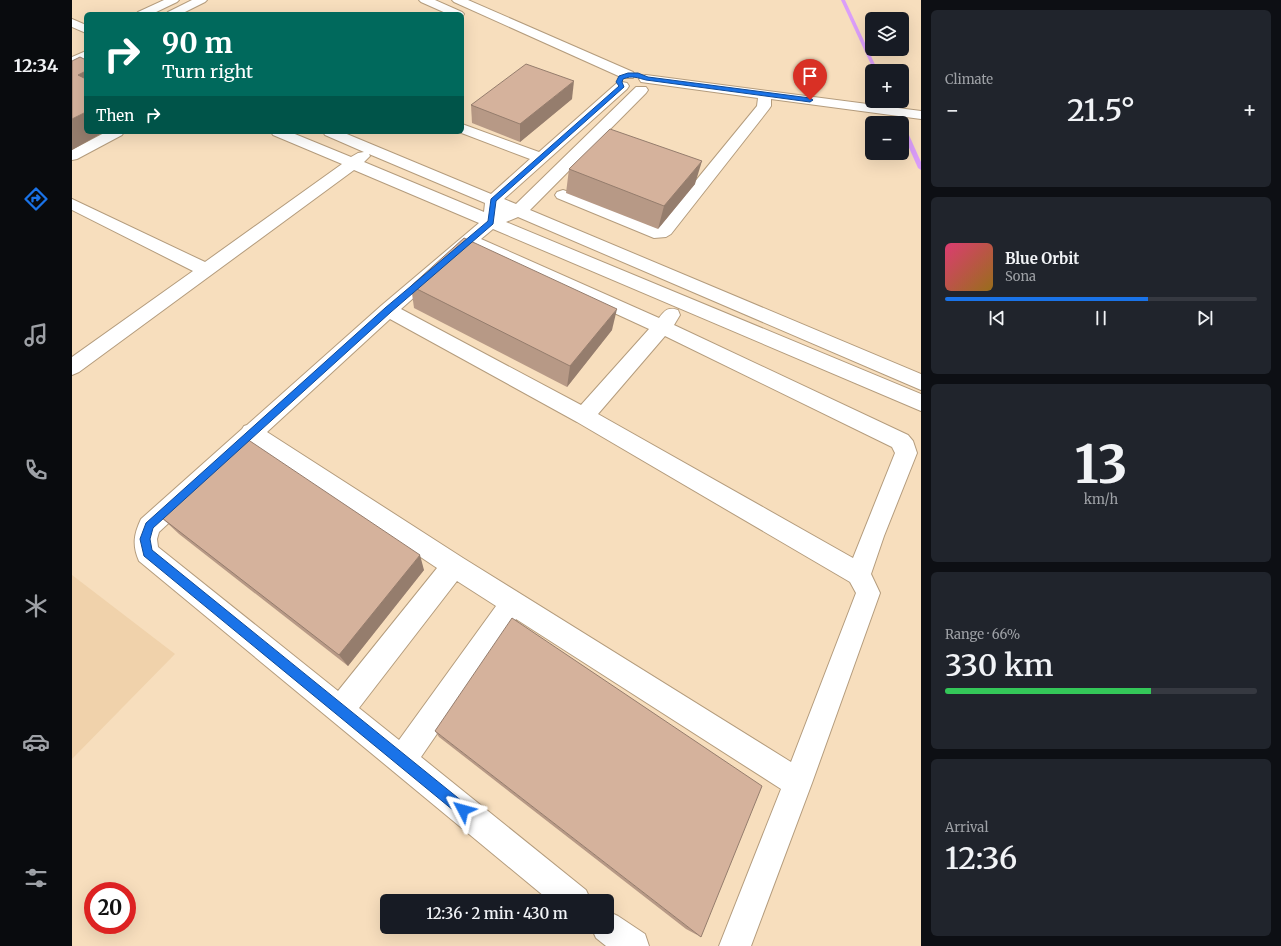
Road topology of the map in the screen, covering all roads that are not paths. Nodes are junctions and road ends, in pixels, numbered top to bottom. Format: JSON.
{"nodes":[{"id":1,"x":173,"y":0,"type":"edge"},
{"id":2,"x":201,"y":0,"type":"edge"},
{"id":3,"x":425,"y":0,"type":"edge"},
{"id":4,"x":458,"y":0,"type":"edge"},
{"id":5,"x":146,"y":12,"type":"edge"},
{"id":6,"x":176,"y":12,"type":"edge"},
{"id":7,"x":454,"y":12,"type":"edge"},
{"id":8,"x":72,"y":23,"type":"edge"},
{"id":9,"x":84,"y":28,"type":"edge"},
{"id":10,"x":503,"y":33,"type":"dead end"},
{"id":11,"x":72,"y":46,"type":"edge"},
{"id":12,"x":84,"y":50,"type":"edge"},
{"id":13,"x":84,"y":56,"type":"edge"},
{"id":14,"x":72,"y":62,"type":"edge"},
{"id":15,"x":623,"y":81,"type":"junction"},
{"id":16,"x":644,"y":86,"type":"junction"},
{"id":17,"x":765,"y":100,"type":"junction"},
{"id":18,"x":921,"y":115,"type":"edge"},
{"id":19,"x":884,"y":116,"type":"edge"},
{"id":20,"x":909,"y":123,"type":"edge"},
{"id":21,"x":464,"y":129,"type":"edge"},
{"id":22,"x":113,"y":134,"type":"edge"},
{"id":23,"x":283,"y":134,"type":"edge"},
{"id":24,"x":335,"y":134,"type":"edge"},
{"id":25,"x":372,"y":150,"type":"junction"},
{"id":26,"x":72,"y":156,"type":"edge"},
{"id":27,"x":541,"y":158,"type":"junction"},
{"id":28,"x":353,"y":164,"type":"junction"},
{"id":29,"x":563,"y":195,"type":"dead end"},
{"id":30,"x":493,"y":200,"type":"junction"},
{"id":31,"x":72,"y":204,"type":"edge"},
{"id":32,"x":518,"y":211,"type":"junction"},
{"id":33,"x":491,"y":222,"type":"junction"},
{"id":34,"x":469,"y":240,"type":"junction"},
{"id":35,"x":206,"y":270,"type":"junction"},
{"id":36,"x":694,"y":285,"type":"junction"},
{"id":37,"x":681,"y":302,"type":"junction"},
{"id":38,"x":388,"y":310,"type":"junction"},
{"id":39,"x":662,"y":327,"type":"junction"},
{"id":40,"x":72,"y":367,"type":"edge"},
{"id":41,"x":921,"y":382,"type":"edge"},
{"id":42,"x":921,"y":404,"type":"edge"},
{"id":43,"x":584,"y":416,"type":"junction"},
{"id":44,"x":251,"y":432,"type":"junction"},
{"id":45,"x":454,"y":566,"type":"junction"},
{"id":46,"x":859,"y":574,"type":"junction"},
{"id":47,"x":513,"y":603,"type":"junction"},
{"id":48,"x":340,"y":710,"type":"junction"},
{"id":49,"x":402,"y":760,"type":"junction"},
{"id":50,"x":798,"y":783,"type":"junction"},
{"id":51,"x":566,"y":894,"type":"edge"},
{"id":52,"x":614,"y":932,"type":"edge"},
{"id":53,"x":634,"y":946,"type":"edge"},
{"id":54,"x":735,"y":946,"type":"edge"}],
"edges":[{"from":1,"to":5,"type":"lane"},
{"from":2,"to":6,"type":"lane"},
{"from":3,"to":7,"type":"lane"},
{"from":4,"to":15,"type":"lane"},
{"from":8,"to":9,"type":"lane"},
{"from":10,"to":15,"type":"lane"},
{"from":11,"to":12,"type":"lane"},
{"from":13,"to":14,"type":"lane"},
{"from":15,"to":16,"type":"lane"},
{"from":15,"to":27,"type":"lane"},
{"from":16,"to":17,"type":"lane"},
{"from":16,"to":32,"type":"lane"},
{"from":17,"to":19,"type":"lane"},
{"from":17,"to":29,"type":"lane"},
{"from":18,"to":20,"type":"lane"},
{"from":21,"to":27,"type":"lane"},
{"from":22,"to":26,"type":"lane"},
{"from":23,"to":28,"type":"lane"},
{"from":24,"to":25,"type":"lane"},
{"from":25,"to":28,"type":"lane"},
{"from":25,"to":30,"type":"lane"},
{"from":27,"to":30,"type":"lane"},
{"from":28,"to":33,"type":"lane"},
{"from":28,"to":35,"type":"lane"},
{"from":30,"to":32,"type":"lane"},
{"from":30,"to":33,"type":"lane"},
{"from":31,"to":35,"type":"lane"},
{"from":32,"to":33,"type":"lane"},
{"from":32,"to":36,"type":"lane"},
{"from":33,"to":34,"type":"lane"},
{"from":33,"to":37,"type":"lane"},
{"from":34,"to":38,"type":"lane"},
{"from":34,"to":39,"type":"lane"},
{"from":35,"to":40,"type":"lane"},
{"from":36,"to":37,"type":"lane"},
{"from":36,"to":41,"type":"lane"},
{"from":37,"to":39,"type":"lane"},
{"from":37,"to":42,"type":"lane"},
{"from":38,"to":43,"type":"lane"},
{"from":38,"to":44,"type":"lane"},
{"from":39,"to":43,"type":"lane"},
{"from":39,"to":46,"type":"lane"},
{"from":43,"to":46,"type":"lane"},
{"from":44,"to":45,"type":"lane"},
{"from":44,"to":48,"type":"lane"},
{"from":45,"to":47,"type":"lane"},
{"from":45,"to":48,"type":"lane"},
{"from":46,"to":50,"type":"lane"},
{"from":47,"to":49,"type":"lane"},
{"from":47,"to":50,"type":"lane"},
{"from":48,"to":49,"type":"lane"},
{"from":49,"to":51,"type":"lane"},
{"from":50,"to":54,"type":"lane"},
{"from":52,"to":53,"type":"lane"}]}
